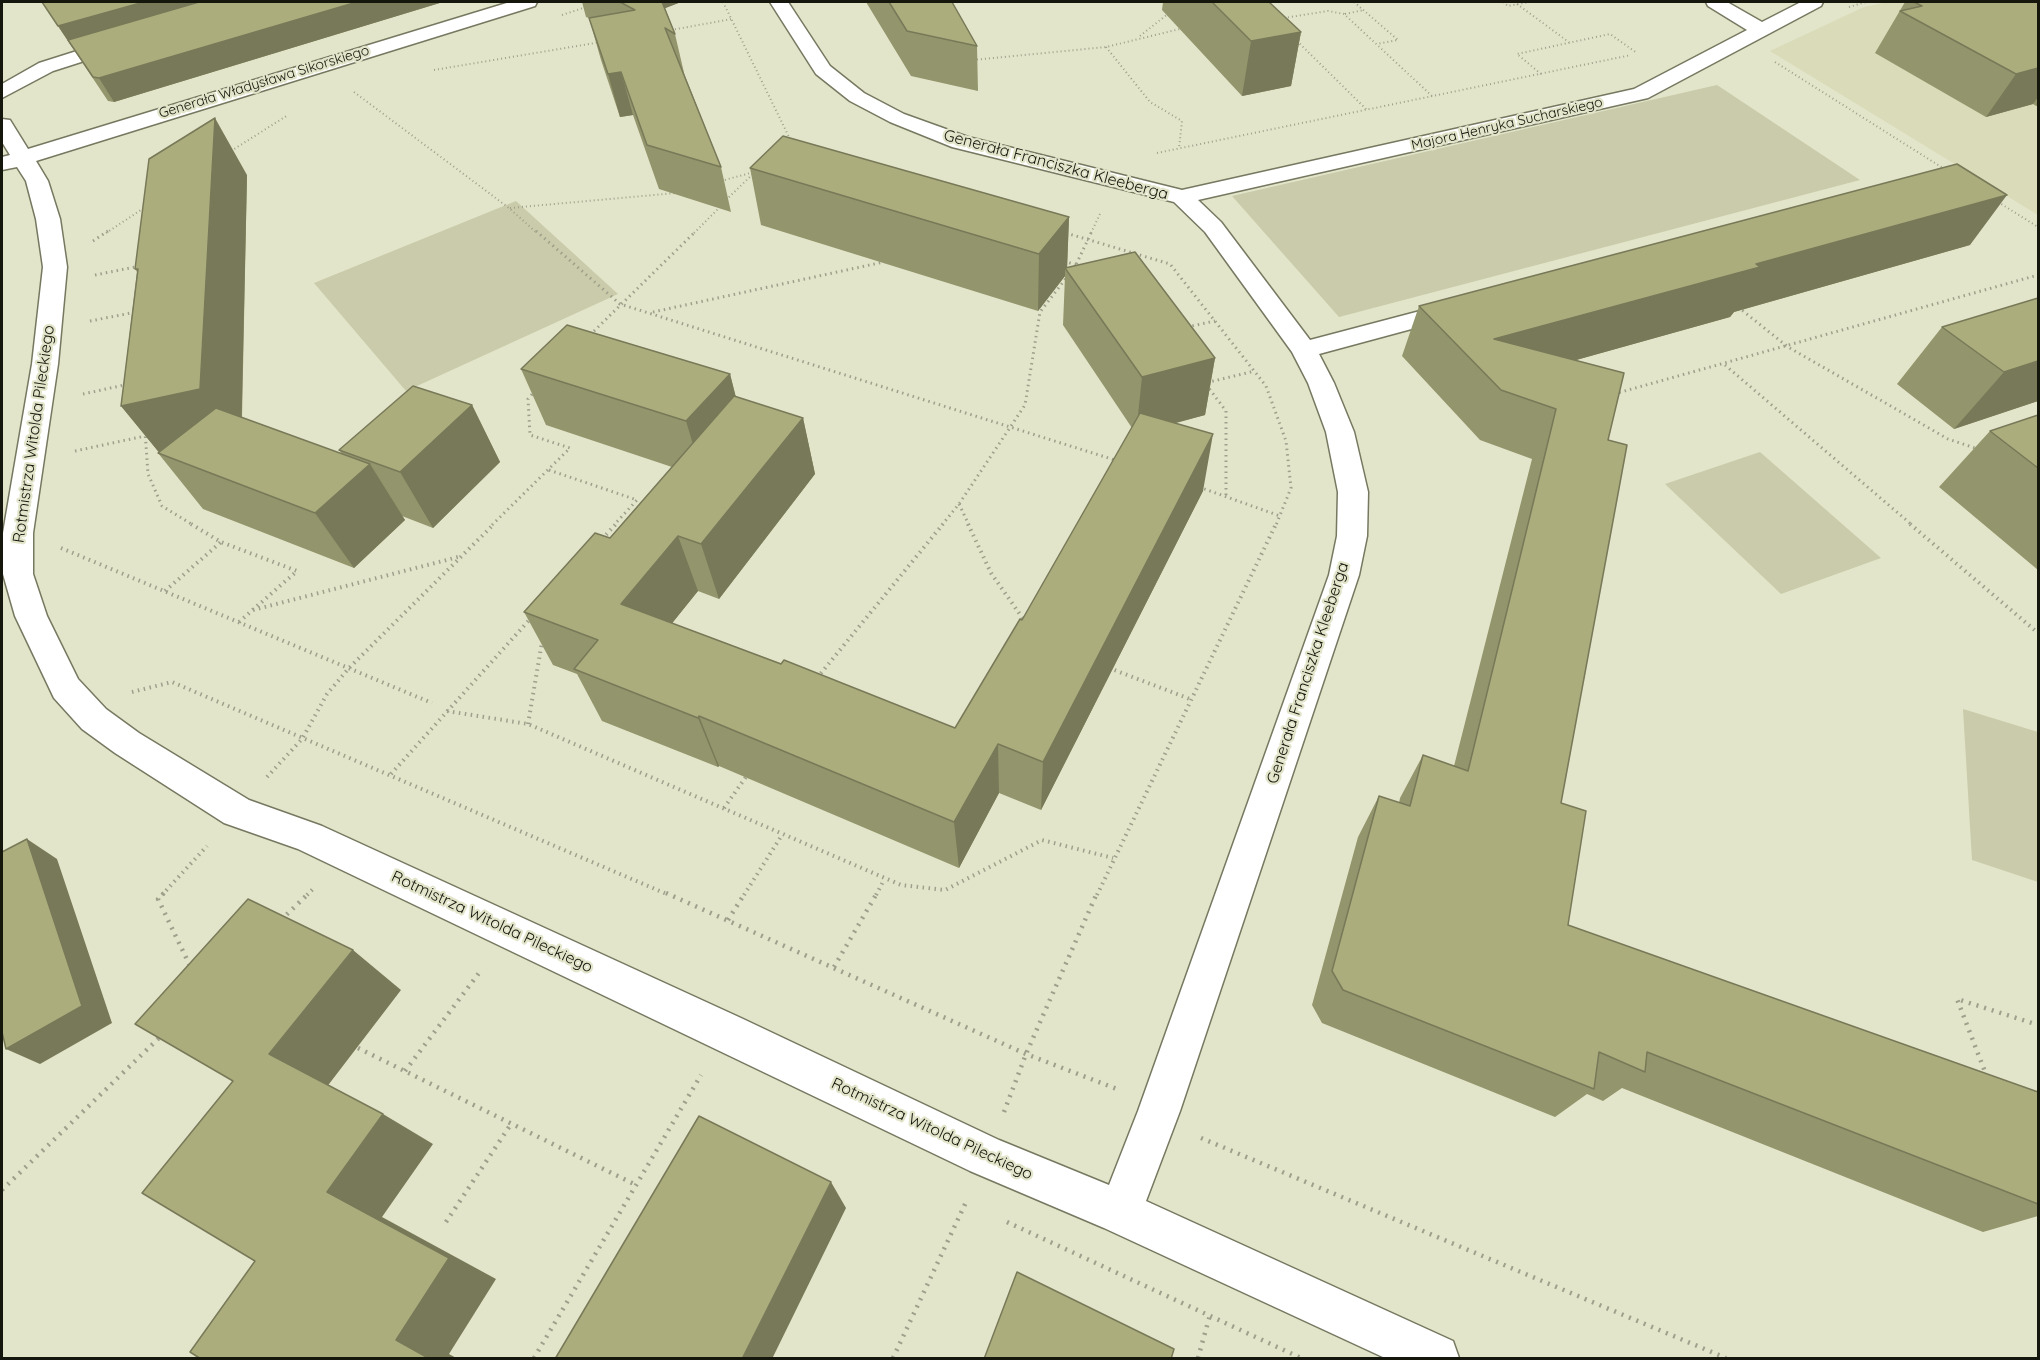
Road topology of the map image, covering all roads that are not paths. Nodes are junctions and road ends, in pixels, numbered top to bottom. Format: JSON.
{"nodes":[{"id":1,"x":528,"y":2,"type":"edge"},
{"id":2,"x":779,"y":2,"type":"edge"},
{"id":3,"x":1715,"y":2,"type":"edge"},
{"id":4,"x":1814,"y":2,"type":"edge"},
{"id":5,"x":451,"y":4,"type":"dead end"},
{"id":6,"x":467,"y":20,"type":"junction"},
{"id":7,"x":1760,"y":29,"type":"junction"},
{"id":8,"x":135,"y":38,"type":"edge"},
{"id":9,"x":2,"y":92,"type":"edge"},
{"id":10,"x":2,"y":125,"type":"edge"},
{"id":11,"x":12,"y":161,"type":"edge"},
{"id":12,"x":1182,"y":197,"type":"junction"},
{"id":13,"x":1476,"y":304,"type":"edge"},
{"id":14,"x":1304,"y":350,"type":"junction"},
{"id":15,"x":1120,"y":1212,"type":"junction"},
{"id":16,"x":1436,"y":1359,"type":"edge"}],
"edges":[{"from":1,"to":6,"type":"street","name":"Generała Władysława Sikorskiego"},
{"from":2,"to":12,"type":"street","name":"Generała Franciszka Kleeberga"},
{"from":3,"to":7,"type":"street"},
{"from":4,"to":7,"type":"street","name":"Majora Henryka Sucharskiego"},
{"from":5,"to":6,"type":"street"},
{"from":6,"to":11,"type":"street","name":"Generała Władysława Sikorskiego"},
{"from":7,"to":12,"type":"street","name":"Majora Henryka Sucharskiego"},
{"from":8,"to":9,"type":"street"},
{"from":10,"to":11,"type":"street","name":"Rotmistrza Witolda Pileckiego"},
{"from":11,"to":15,"type":"street","name":"Rotmistrza Witolda Pileckiego"},
{"from":12,"to":14,"type":"street","name":"Generała Franciszka Kleeberga"},
{"from":13,"to":14,"type":"street"},
{"from":14,"to":15,"type":"street","name":"Generała Franciszka Kleeberga"},
{"from":15,"to":16,"type":"street","name":"Rotmistrza Witolda Pileckiego"}]}
